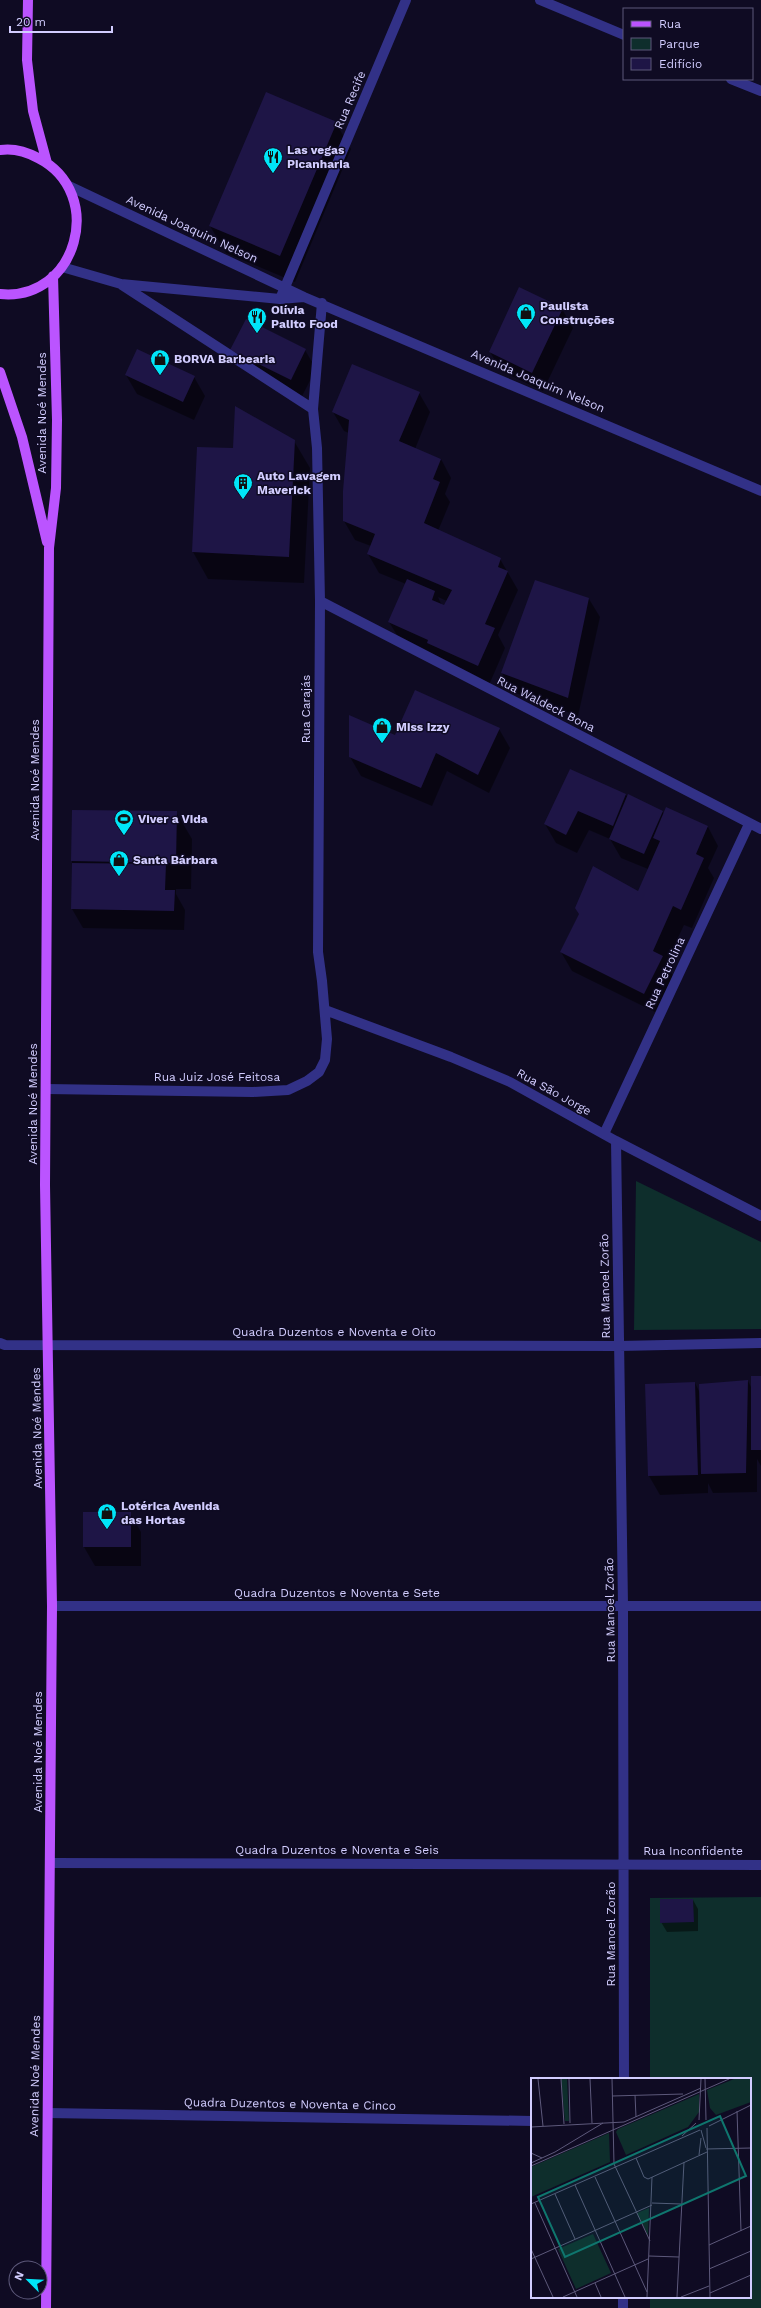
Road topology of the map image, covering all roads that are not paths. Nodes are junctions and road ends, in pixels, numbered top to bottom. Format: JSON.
{"nodes":[{"id":1,"x":28,"y":0,"type":"edge"},
{"id":2,"x":406,"y":0,"type":"edge"},
{"id":3,"x":540,"y":0,"type":"edge"},
{"id":4,"x":623,"y":35,"type":"edge"},
{"id":5,"x":734,"y":80,"type":"edge"},
{"id":6,"x":761,"y":91,"type":"edge"},
{"id":7,"x":0,"y":150,"type":"edge"},
{"id":8,"x":47,"y":162,"type":"junction"},
{"id":9,"x":69,"y":186,"type":"junction"},
{"id":10,"x":62,"y":267,"type":"junction"},
{"id":11,"x":53,"y":276,"type":"junction"},
{"id":12,"x":121,"y":284,"type":"junction"},
{"id":13,"x":284,"y":286,"type":"junction"},
{"id":14,"x":0,"y":294,"type":"edge"},
{"id":15,"x":304,"y":297,"type":"junction"},
{"id":16,"x":280,"y":299,"type":"junction"},
{"id":17,"x":322,"y":303,"type":"junction"},
{"id":18,"x":0,"y":372,"type":"edge"},
{"id":19,"x":313,"y":409,"type":"junction"},
{"id":20,"x":761,"y":491,"type":"edge"},
{"id":21,"x":49,"y":548,"type":"junction"},
{"id":22,"x":320,"y":602,"type":"junction"},
{"id":23,"x":750,"y":824,"type":"junction"},
{"id":24,"x":761,"y":830,"type":"edge"},
{"id":25,"x":325,"y":1010,"type":"junction"},
{"id":26,"x":46,"y":1089,"type":"junction"},
{"id":27,"x":604,"y":1134,"type":"junction"},
{"id":28,"x":616,"y":1141,"type":"junction"},
{"id":29,"x":761,"y":1216,"type":"edge"},
{"id":30,"x":0,"y":1343,"type":"edge"},
{"id":31,"x":761,"y":1343,"type":"edge"},
{"id":32,"x":48,"y":1345,"type":"junction"},
{"id":33,"x":619,"y":1346,"type":"junction"},
{"id":34,"x":623,"y":1605,"type":"junction"},
{"id":35,"x":52,"y":1606,"type":"junction"},
{"id":36,"x":761,"y":1606,"type":"edge"},
{"id":37,"x":51,"y":1863,"type":"junction"},
{"id":38,"x":624,"y":1864,"type":"junction"},
{"id":39,"x":761,"y":1865,"type":"edge"},
{"id":40,"x":624,"y":2078,"type":"edge"},
{"id":41,"x":48,"y":2113,"type":"junction"},
{"id":42,"x":531,"y":2121,"type":"edge"},
{"id":43,"x":623,"y":2298,"type":"edge"},
{"id":44,"x":46,"y":2308,"type":"edge"},
{"id":45,"x":622,"y":2308,"type":"edge"}],
"edges":[{"from":1,"to":8,"type":"main road"},
{"from":2,"to":13,"type":"street","name":"Rua Recife"},
{"from":3,"to":4,"type":"street"},
{"from":5,"to":6,"type":"street"},
{"from":7,"to":8,"type":"main road"},
{"from":8,"to":9,"type":"main road"},
{"from":9,"to":10,"type":"main road"},
{"from":9,"to":13,"type":"street","name":"Avenida Joaquim Nelson"},
{"from":10,"to":11,"type":"main road"},
{"from":10,"to":12,"type":"street","name":"Avenida Joaquim Nelson"},
{"from":11,"to":14,"type":"main road"},
{"from":11,"to":21,"type":"main road","name":"Avenida Noé Mendes"},
{"from":12,"to":16,"type":"street","name":"Avenida Joaquim Nelson"},
{"from":12,"to":19,"type":"street"},
{"from":13,"to":15,"type":"street","name":"Avenida Joaquim Nelson"},
{"from":13,"to":16,"type":"street","name":"Rua Recife"},
{"from":15,"to":16,"type":"street","name":"Avenida Joaquim Nelson"},
{"from":15,"to":17,"type":"street","name":"Avenida Joaquim Nelson"},
{"from":17,"to":19,"type":"street","name":"Rua Carajás"},
{"from":17,"to":20,"type":"street","name":"Avenida Joaquim Nelson"},
{"from":18,"to":21,"type":"main road","name":"Avenida Noé Mendes"},
{"from":19,"to":22,"type":"street","name":"Rua Carajás"},
{"from":21,"to":26,"type":"main road","name":"Avenida Noé Mendes"},
{"from":22,"to":23,"type":"street","name":"Rua Waldeck Bona"},
{"from":22,"to":25,"type":"street","name":"Rua Carajás"},
{"from":23,"to":24,"type":"street","name":"Rua Waldeck Bona"},
{"from":23,"to":27,"type":"street","name":"Rua Petrolina"},
{"from":25,"to":26,"type":"street","name":"Rua Juiz José Feitosa"},
{"from":25,"to":27,"type":"street","name":"Rua São Jorge"},
{"from":26,"to":32,"type":"main road","name":"Avenida Noé Mendes"},
{"from":27,"to":28,"type":"street","name":"Rua São Jorge"},
{"from":28,"to":29,"type":"street","name":"Rua São Jorge"},
{"from":28,"to":33,"type":"street","name":"Rua Manoel Zorão"},
{"from":30,"to":32,"type":"street","name":"Quadra Duzentos e Noventa e Oito"},
{"from":31,"to":33,"type":"street","name":"Quadra Duzentos e Noventa e Oito"},
{"from":32,"to":33,"type":"street","name":"Quadra Duzentos e Noventa e Oito"},
{"from":32,"to":35,"type":"main road","name":"Avenida Noé Mendes"},
{"from":33,"to":34,"type":"street","name":"Rua Manoel Zorão"},
{"from":34,"to":35,"type":"street","name":"Quadra Duzentos e Noventa e Sete"},
{"from":34,"to":36,"type":"street","name":"Quadra Duzentos e Noventa e Sete"},
{"from":34,"to":38,"type":"street","name":"Rua Manoel Zorão"},
{"from":35,"to":37,"type":"main road","name":"Avenida Noé Mendes"},
{"from":37,"to":38,"type":"street","name":"Quadra Duzentos e Noventa e Seis"},
{"from":37,"to":41,"type":"main road","name":"Avenida Noé Mendes"},
{"from":38,"to":39,"type":"street","name":"Rua Inconfidente"},
{"from":38,"to":40,"type":"street","name":"Rua Manoel Zorão"},
{"from":41,"to":42,"type":"street","name":"Quadra Duzentos e Noventa e Cinco"},
{"from":41,"to":44,"type":"main road","name":"Avenida Noé Mendes"},
{"from":43,"to":45,"type":"street"}]}
